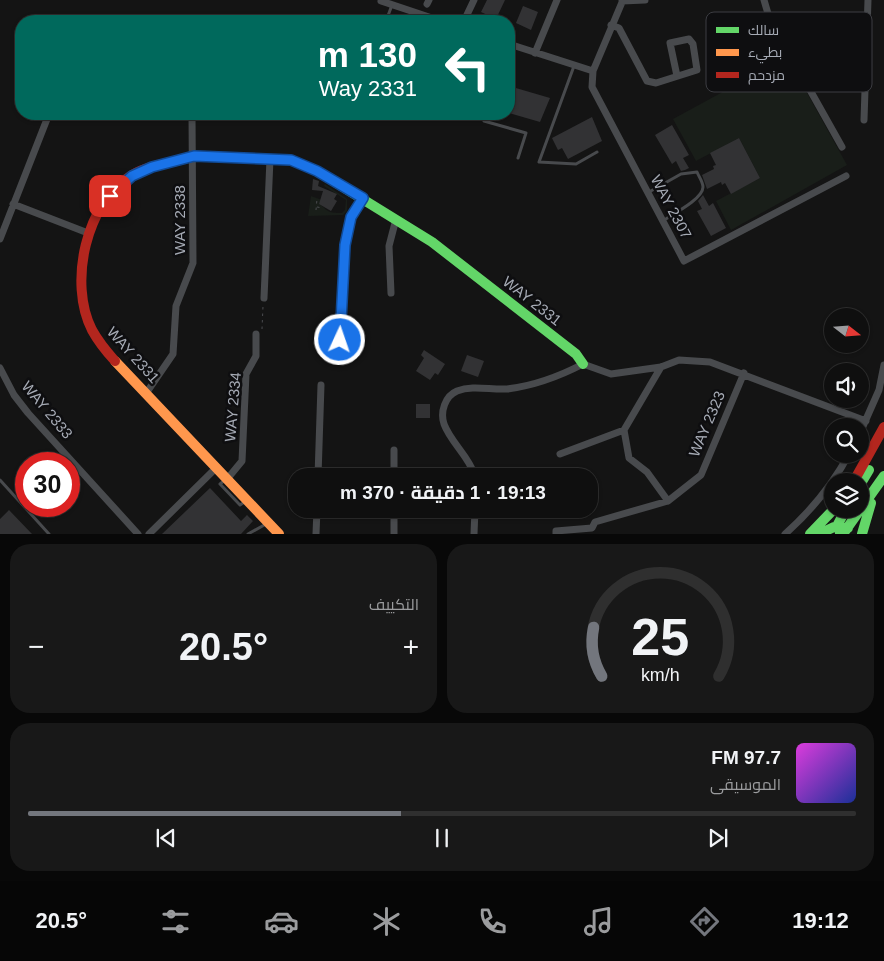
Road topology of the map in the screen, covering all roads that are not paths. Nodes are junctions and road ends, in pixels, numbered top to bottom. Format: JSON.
{"nodes":[{"id":1,"x":474,"y":0,"type":"edge"},
{"id":2,"x":557,"y":0,"type":"edge"},
{"id":3,"x":645,"y":0,"type":"edge"},
{"id":4,"x":764,"y":0,"type":"edge"},
{"id":5,"x":381,"y":1,"type":"edge"},
{"id":6,"x":622,"y":1,"type":"edge"},
{"id":7,"x":392,"y":5,"type":"junction"},
{"id":8,"x":768,"y":12,"type":"edge"},
{"id":9,"x":388,"y":15,"type":"edge"},
{"id":10,"x":423,"y":15,"type":"edge"},
{"id":11,"x":467,"y":15,"type":"edge"},
{"id":12,"x":611,"y":25,"type":"junction"},
{"id":13,"x":515,"y":46,"type":"edge"},
{"id":14,"x":536,"y":53,"type":"junction"},
{"id":15,"x":574,"y":65,"type":"junction"},
{"id":16,"x":592,"y":71,"type":"junction"},
{"id":17,"x":677,"y":76,"type":"junction"},
{"id":18,"x":811,"y":92,"type":"edge"},
{"id":19,"x":865,"y":92,"type":"edge"},
{"id":20,"x":48,"y":120,"type":"edge"},
{"id":21,"x":192,"y":120,"type":"edge"},
{"id":22,"x":484,"y":120,"type":"edge"},
{"id":23,"x":864,"y":120,"type":"dead end"},
{"id":24,"x":842,"y":147,"type":"dead end"},
{"id":25,"x":597,"y":152,"type":"dead end"},
{"id":26,"x":194,"y":156,"type":"junction"},
{"id":27,"x":518,"y":158,"type":"dead end"},
{"id":28,"x":270,"y":159,"type":"junction"},
{"id":29,"x":846,"y":176,"type":"dead end"},
{"id":30,"x":649,"y":192,"type":"junction"},
{"id":31,"x":363,"y":198,"type":"junction"},
{"id":32,"x":13,"y":204,"type":"junction"},
{"id":33,"x":396,"y":219,"type":"junction"},
{"id":34,"x":664,"y":220,"type":"junction"},
{"id":35,"x":88,"y":233,"type":"junction"},
{"id":36,"x":0,"y":239,"type":"edge"},
{"id":37,"x":391,"y":293,"type":"dead end"},
{"id":38,"x":264,"y":298,"type":"road end"},
{"id":39,"x":256,"y":334,"type":"road end"},
{"id":40,"x":340,"y":340,"type":"dead end"},
{"id":41,"x":583,"y":364,"type":"junction"},
{"id":42,"x":884,"y":366,"type":"edge"},
{"id":43,"x":661,"y":367,"type":"junction"},
{"id":44,"x":0,"y":368,"type":"edge"},
{"id":45,"x":744,"y":373,"type":"junction"},
{"id":46,"x":321,"y":385,"type":"dead end"},
{"id":47,"x":147,"y":392,"type":"junction"},
{"id":48,"x":861,"y":418,"type":"edge"},
{"id":49,"x":867,"y":418,"type":"edge"},
{"id":50,"x":884,"y":427,"type":"edge"},
{"id":51,"x":624,"y":430,"type":"junction"},
{"id":52,"x":884,"y":440,"type":"edge"},
{"id":53,"x":394,"y":450,"type":"dead end"},
{"id":54,"x":560,"y":454,"type":"dead end"},
{"id":55,"x":843,"y":463,"type":"edge"},
{"id":56,"x":218,"y":467,"type":"junction"},
{"id":57,"x":318,"y":468,"type":"edge"},
{"id":58,"x":394,"y":468,"type":"edge"},
{"id":59,"x":473,"y":468,"type":"edge"},
{"id":60,"x":858,"y":473,"type":"edge"},
{"id":61,"x":866,"y":473,"type":"edge"},
{"id":62,"x":228,"y":478,"type":"junction"},
{"id":63,"x":0,"y":480,"type":"edge"},
{"id":64,"x":882,"y":481,"type":"edge"},
{"id":65,"x":668,"y":502,"type":"junction"},
{"id":66,"x":317,"y":518,"type":"edge"},
{"id":67,"x":394,"y":518,"type":"edge"},
{"id":68,"x":475,"y":518,"type":"edge"},
{"id":69,"x":825,"y":518,"type":"edge"},
{"id":70,"x":846,"y":518,"type":"edge"},
{"id":71,"x":268,"y":522,"type":"junction"},
{"id":72,"x":845,"y":531,"type":"edge"},
{"id":73,"x":49,"y":534,"type":"edge"},
{"id":74,"x":138,"y":534,"type":"edge"},
{"id":75,"x":149,"y":534,"type":"edge"},
{"id":76,"x":248,"y":534,"type":"edge"},
{"id":77,"x":279,"y":534,"type":"edge"},
{"id":78,"x":316,"y":534,"type":"edge"},
{"id":79,"x":394,"y":534,"type":"edge"},
{"id":80,"x":474,"y":534,"type":"edge"},
{"id":81,"x":556,"y":534,"type":"edge"},
{"id":82,"x":784,"y":534,"type":"edge"},
{"id":83,"x":810,"y":534,"type":"edge"},
{"id":84,"x":819,"y":534,"type":"edge"},
{"id":85,"x":862,"y":534,"type":"edge"}],
"edges":[{"from":1,"to":11,"type":"street"},
{"from":2,"to":14,"type":"street"},
{"from":3,"to":6,"type":"street"},
{"from":4,"to":8,"type":"street"},
{"from":5,"to":7,"type":"street"},
{"from":6,"to":12,"type":"street"},
{"from":7,"to":9,"type":"lane"},
{"from":7,"to":10,"type":"street"},
{"from":12,"to":16,"type":"street"},
{"from":12,"to":17,"type":"street"},
{"from":13,"to":14,"type":"street"},
{"from":14,"to":15,"type":"street"},
{"from":15,"to":16,"type":"street"},
{"from":15,"to":25,"type":"lane"},
{"from":16,"to":30,"type":"street","name":"WAY 2307"},
{"from":17,"to":17,"type":"street"},
{"from":18,"to":24,"type":"street"},
{"from":19,"to":23,"type":"street"},
{"from":20,"to":32,"type":"street"},
{"from":21,"to":26,"type":"street"},
{"from":22,"to":27,"type":"lane"},
{"from":26,"to":28,"type":"street","name":"WAY 2331"},
{"from":26,"to":35,"type":"street","name":"WAY 2331"},
{"from":26,"to":47,"type":"street","name":"WAY 2338"},
{"from":28,"to":31,"type":"street","name":"WAY 2331"},
{"from":28,"to":38,"type":"street"},
{"from":29,"to":34,"type":"street","name":"WAY 2307"},
{"from":30,"to":34,"type":"street","name":"WAY 2307"},
{"from":30,"to":34,"type":"lane"},
{"from":31,"to":33,"type":"street","name":"WAY 2331"},
{"from":31,"to":40,"type":"street"},
{"from":32,"to":35,"type":"street"},
{"from":32,"to":36,"type":"street"},
{"from":33,"to":37,"type":"street"},
{"from":33,"to":41,"type":"street","name":"WAY 2331"},
{"from":35,"to":47,"type":"street","name":"WAY 2331"},
{"from":39,"to":62,"type":"street","name":"WAY 2334"},
{"from":41,"to":43,"type":"street"},
{"from":41,"to":59,"type":"street"},
{"from":42,"to":49,"type":"street"},
{"from":43,"to":45,"type":"street"},
{"from":43,"to":51,"type":"street"},
{"from":44,"to":74,"type":"street","name":"WAY 2333"},
{"from":45,"to":48,"type":"street"},
{"from":45,"to":65,"type":"street","name":"WAY 2323"},
{"from":46,"to":57,"type":"street"},
{"from":47,"to":56,"type":"street","name":"WAY 2331"},
{"from":50,"to":60,"type":"street"},
{"from":51,"to":54,"type":"street"},
{"from":51,"to":65,"type":"street"},
{"from":52,"to":61,"type":"street"},
{"from":53,"to":58,"type":"street"},
{"from":55,"to":82,"type":"street"},
{"from":56,"to":62,"type":"street","name":"WAY 2331"},
{"from":56,"to":75,"type":"street"},
{"from":62,"to":71,"type":"street","name":"WAY 2331"},
{"from":63,"to":73,"type":"lane"},
{"from":64,"to":72,"type":"street"},
{"from":64,"to":85,"type":"street"},
{"from":65,"to":81,"type":"street","name":"WAY 2323"},
{"from":66,"to":78,"type":"street"},
{"from":67,"to":79,"type":"street"},
{"from":68,"to":80,"type":"street"},
{"from":69,"to":83,"type":"street"},
{"from":70,"to":72,"type":"street"},
{"from":71,"to":76,"type":"lane"},
{"from":71,"to":77,"type":"street","name":"WAY 2331"},
{"from":72,"to":84,"type":"street"}]}
